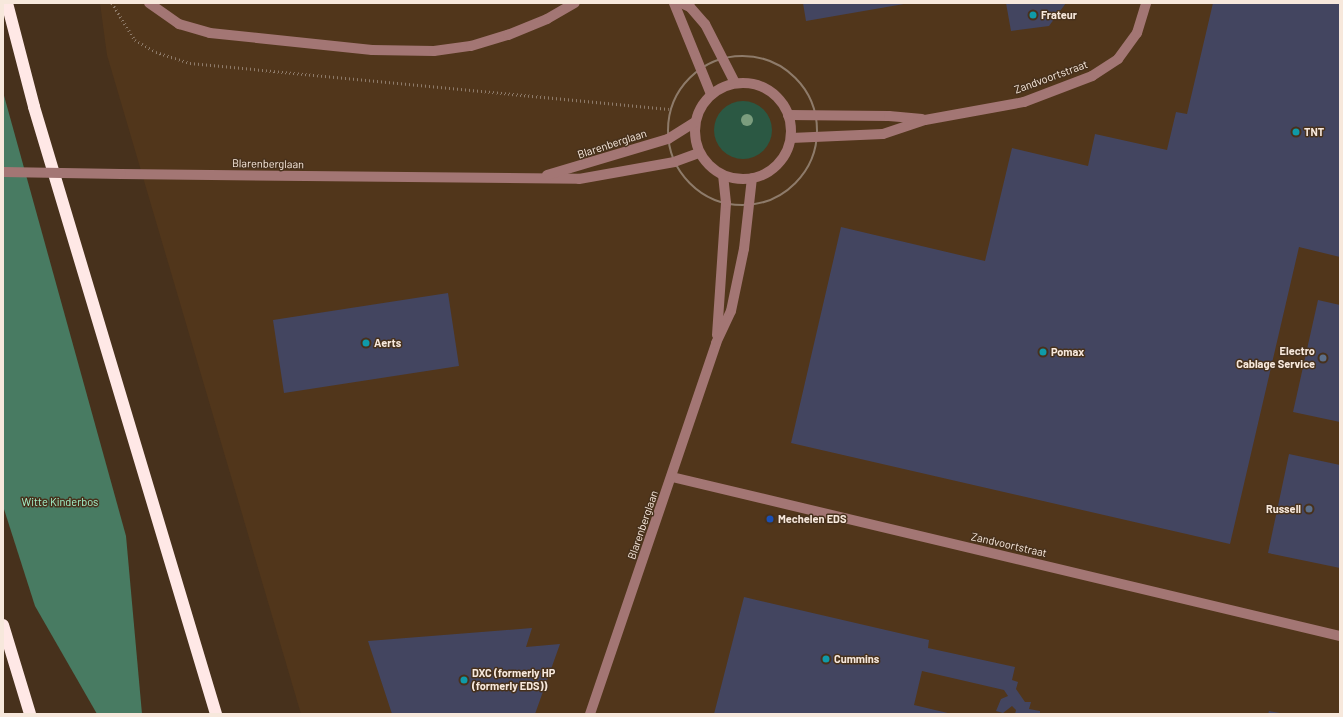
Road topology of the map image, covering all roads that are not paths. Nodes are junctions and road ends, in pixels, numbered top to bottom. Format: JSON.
{"nodes":[{"id":1,"x":7,"y":3,"type":"edge"},
{"id":2,"x":148,"y":3,"type":"edge"},
{"id":3,"x":575,"y":3,"type":"edge"},
{"id":4,"x":674,"y":3,"type":"edge"},
{"id":5,"x":681,"y":3,"type":"edge"},
{"id":6,"x":1146,"y":3,"type":"edge"},
{"id":7,"x":735,"y":83,"type":"junction"},
{"id":8,"x":711,"y":94,"type":"junction"},
{"id":9,"x":788,"y":115,"type":"junction"},
{"id":10,"x":925,"y":120,"type":"junction"},
{"id":11,"x":694,"y":123,"type":"junction"},
{"id":12,"x":790,"y":138,"type":"junction"},
{"id":13,"x":699,"y":153,"type":"junction"},
{"id":14,"x":3,"y":172,"type":"edge"},
{"id":15,"x":723,"y":176,"type":"junction"},
{"id":16,"x":534,"y":178,"type":"junction"},
{"id":17,"x":752,"y":178,"type":"junction"},
{"id":18,"x":716,"y":343,"type":"junction"},
{"id":19,"x":672,"y":477,"type":"junction"},
{"id":20,"x":3,"y":625,"type":"edge"},
{"id":21,"x":1340,"y":636,"type":"edge"},
{"id":22,"x":30,"y":714,"type":"edge"},
{"id":23,"x":216,"y":714,"type":"edge"},
{"id":24,"x":590,"y":714,"type":"edge"}],
"edges":[{"from":1,"to":23,"type":"highway"},
{"from":2,"to":3,"type":"street"},
{"from":4,"to":8,"type":"street"},
{"from":5,"to":7,"type":"street"},
{"from":6,"to":10,"type":"street","name":"Zandvoortstraat"},
{"from":7,"to":8,"type":"street"},
{"from":7,"to":9,"type":"street"},
{"from":8,"to":11,"type":"street"},
{"from":9,"to":10,"type":"street","name":"Zandvoortstraat"},
{"from":9,"to":12,"type":"street"},
{"from":10,"to":12,"type":"street","name":"Zandvoortstraat"},
{"from":11,"to":13,"type":"street"},
{"from":11,"to":16,"type":"street","name":"Blarenberglaan"},
{"from":12,"to":17,"type":"street"},
{"from":13,"to":15,"type":"street"},
{"from":13,"to":16,"type":"street","name":"Blarenberglaan"},
{"from":14,"to":16,"type":"street","name":"Blarenberglaan","bridge":true},
{"from":15,"to":17,"type":"street"},
{"from":15,"to":18,"type":"street","name":"Blarenberglaan"},
{"from":17,"to":18,"type":"street","name":"Blarenberglaan"},
{"from":18,"to":19,"type":"street","name":"Blarenberglaan"},
{"from":19,"to":21,"type":"street","name":"Zandvoortstraat"},
{"from":19,"to":24,"type":"street","name":"Blarenberglaan"},
{"from":20,"to":22,"type":"highway"}]}
